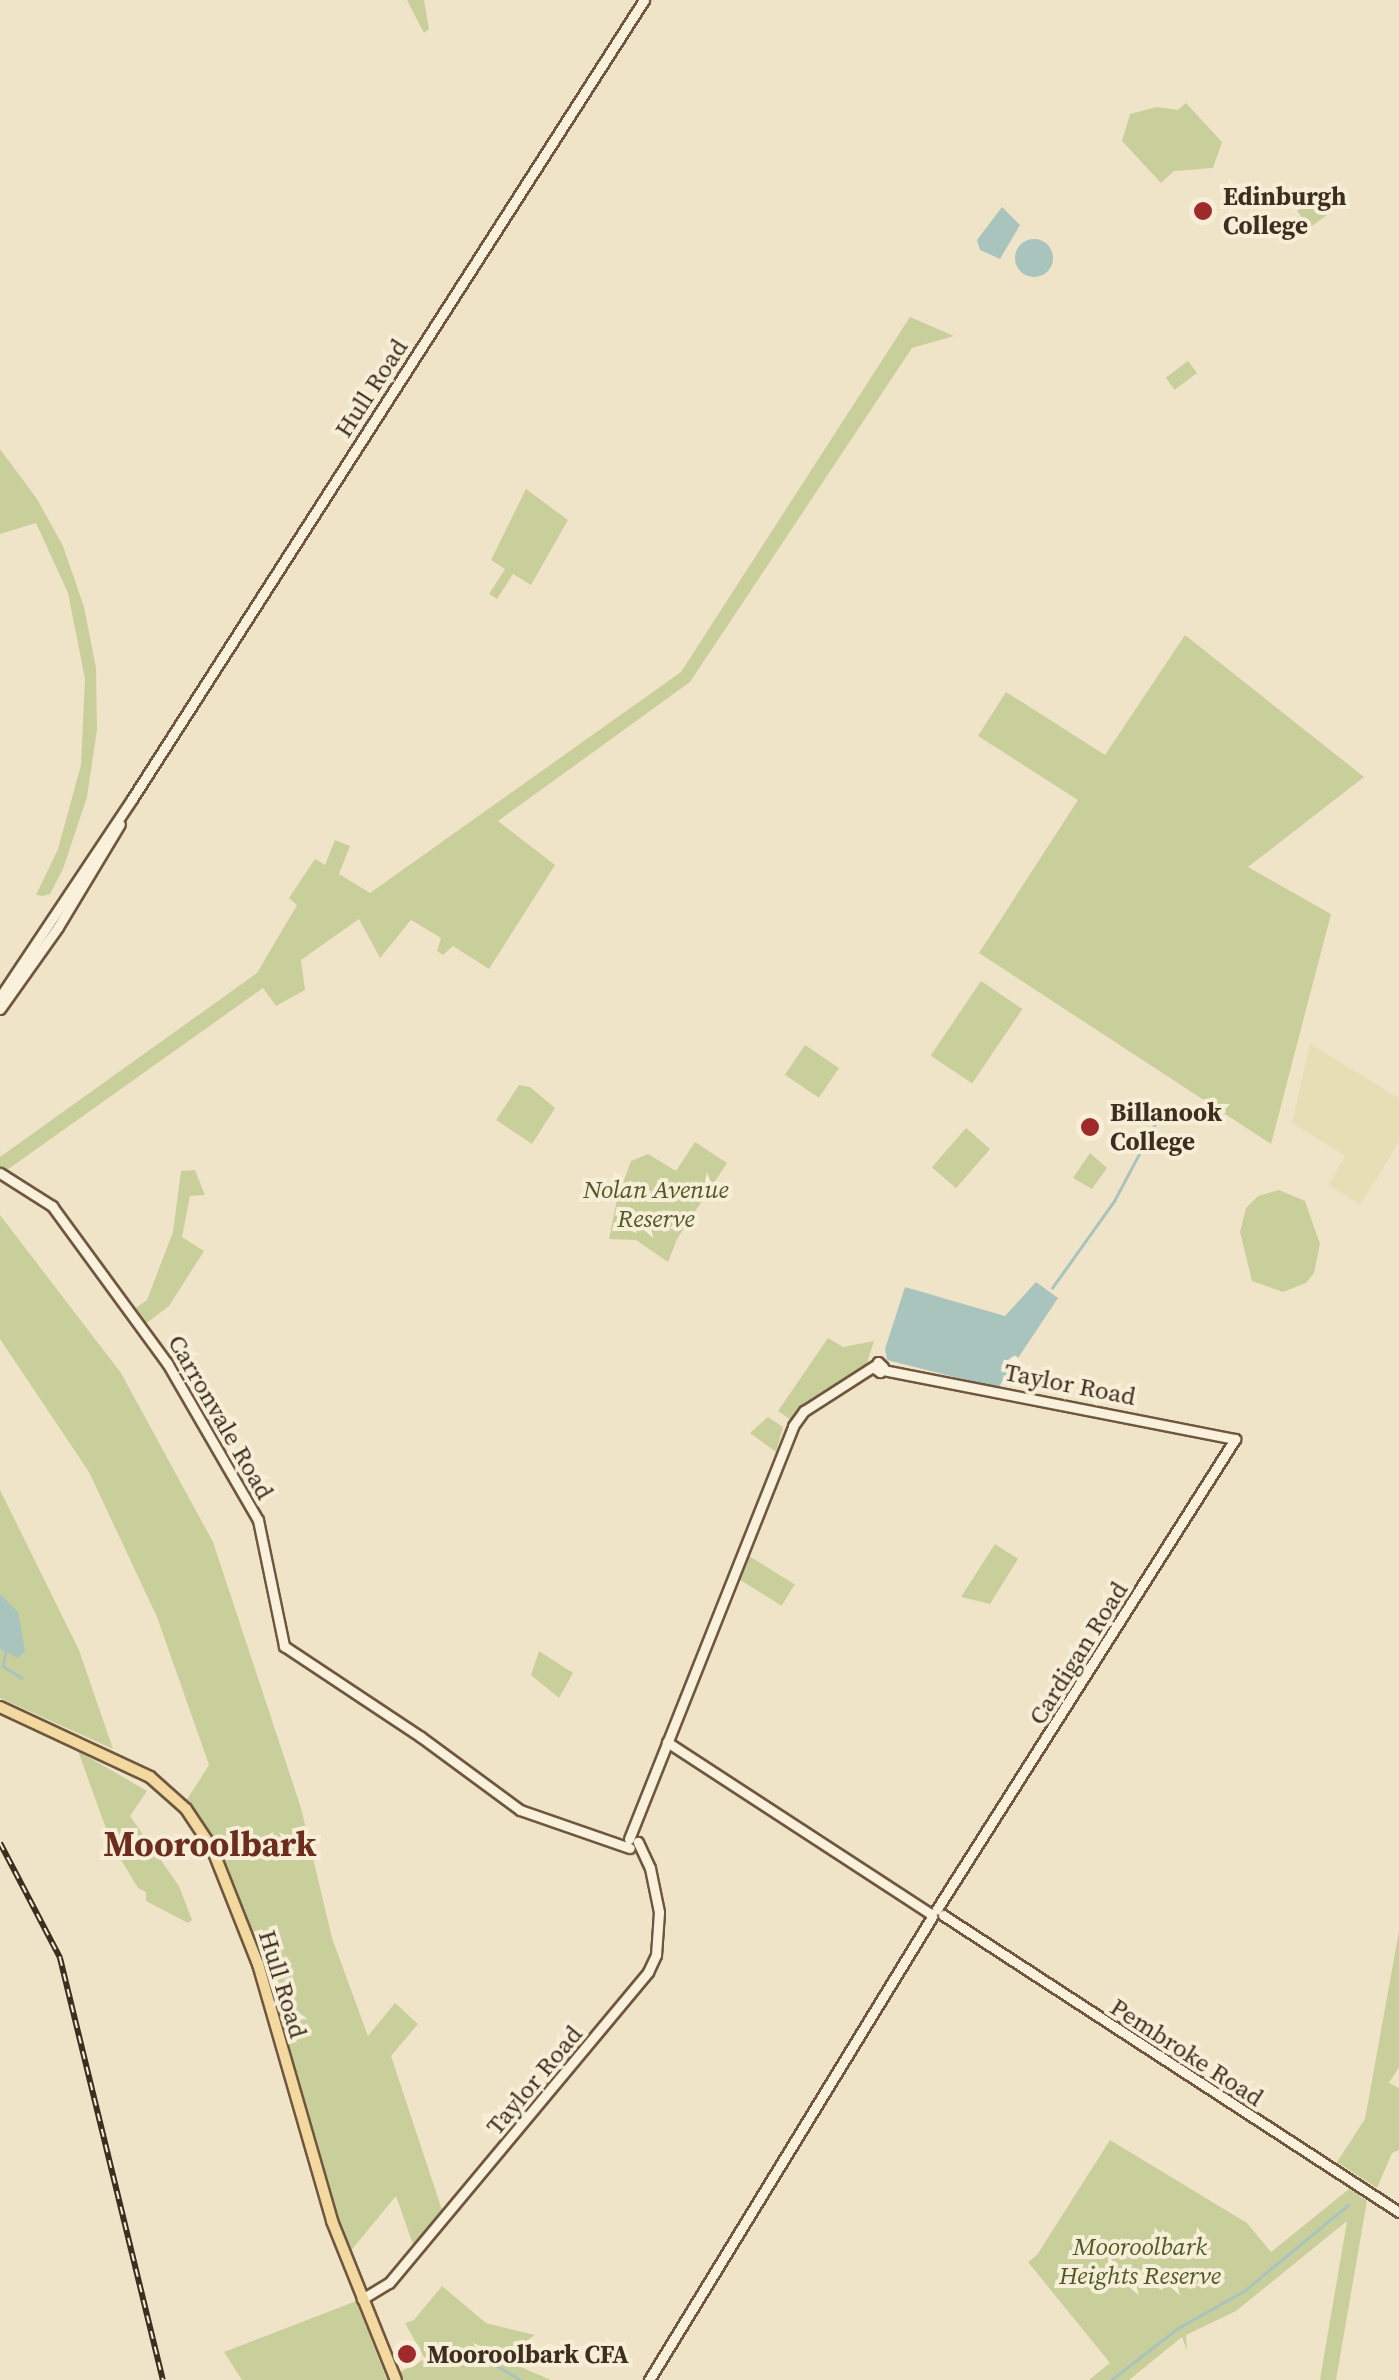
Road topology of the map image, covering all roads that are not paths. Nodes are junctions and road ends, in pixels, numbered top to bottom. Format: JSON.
{"nodes":[{"id":1,"x":644,"y":0,"type":"edge"},
{"id":2,"x":132,"y":799,"type":"junction"},
{"id":3,"x":0,"y":997,"type":"edge"},
{"id":4,"x":0,"y":1010,"type":"edge"},
{"id":5,"x":0,"y":1173,"type":"edge"},
{"id":6,"x":1236,"y":1438,"type":"joint"},
{"id":7,"x":0,"y":1707,"type":"edge"},
{"id":8,"x":667,"y":1742,"type":"junction"},
{"id":9,"x":630,"y":1843,"type":"junction"},
{"id":10,"x":937,"y":1915,"type":"junction"},
{"id":11,"x":1399,"y":2212,"type":"edge"},
{"id":12,"x":362,"y":2299,"type":"junction"},
{"id":13,"x":396,"y":2380,"type":"edge"},
{"id":14,"x":649,"y":2380,"type":"edge"}],
"edges":[{"from":1,"to":2,"type":"street","name":"Hull Road"},
{"from":2,"to":3,"type":"street","name":"Hull Road"},
{"from":2,"to":4,"type":"street","name":"Hull Road"},
{"from":5,"to":9,"type":"street","name":"Carronvale Road"},
{"from":6,"to":8,"type":"street","name":"Taylor Road"},
{"from":6,"to":10,"type":"street","name":"Cardigan Road"},
{"from":7,"to":12,"type":"main road","name":"Hull Road"},
{"from":8,"to":9,"type":"street","name":"Taylor Road"},
{"from":8,"to":10,"type":"street","name":"Pembroke Road"},
{"from":9,"to":12,"type":"street","name":"Taylor Road"},
{"from":10,"to":11,"type":"street","name":"Pembroke Road"},
{"from":10,"to":14,"type":"street","name":"Cardigan Road"},
{"from":12,"to":13,"type":"main road","name":"Hull Road"}]}
